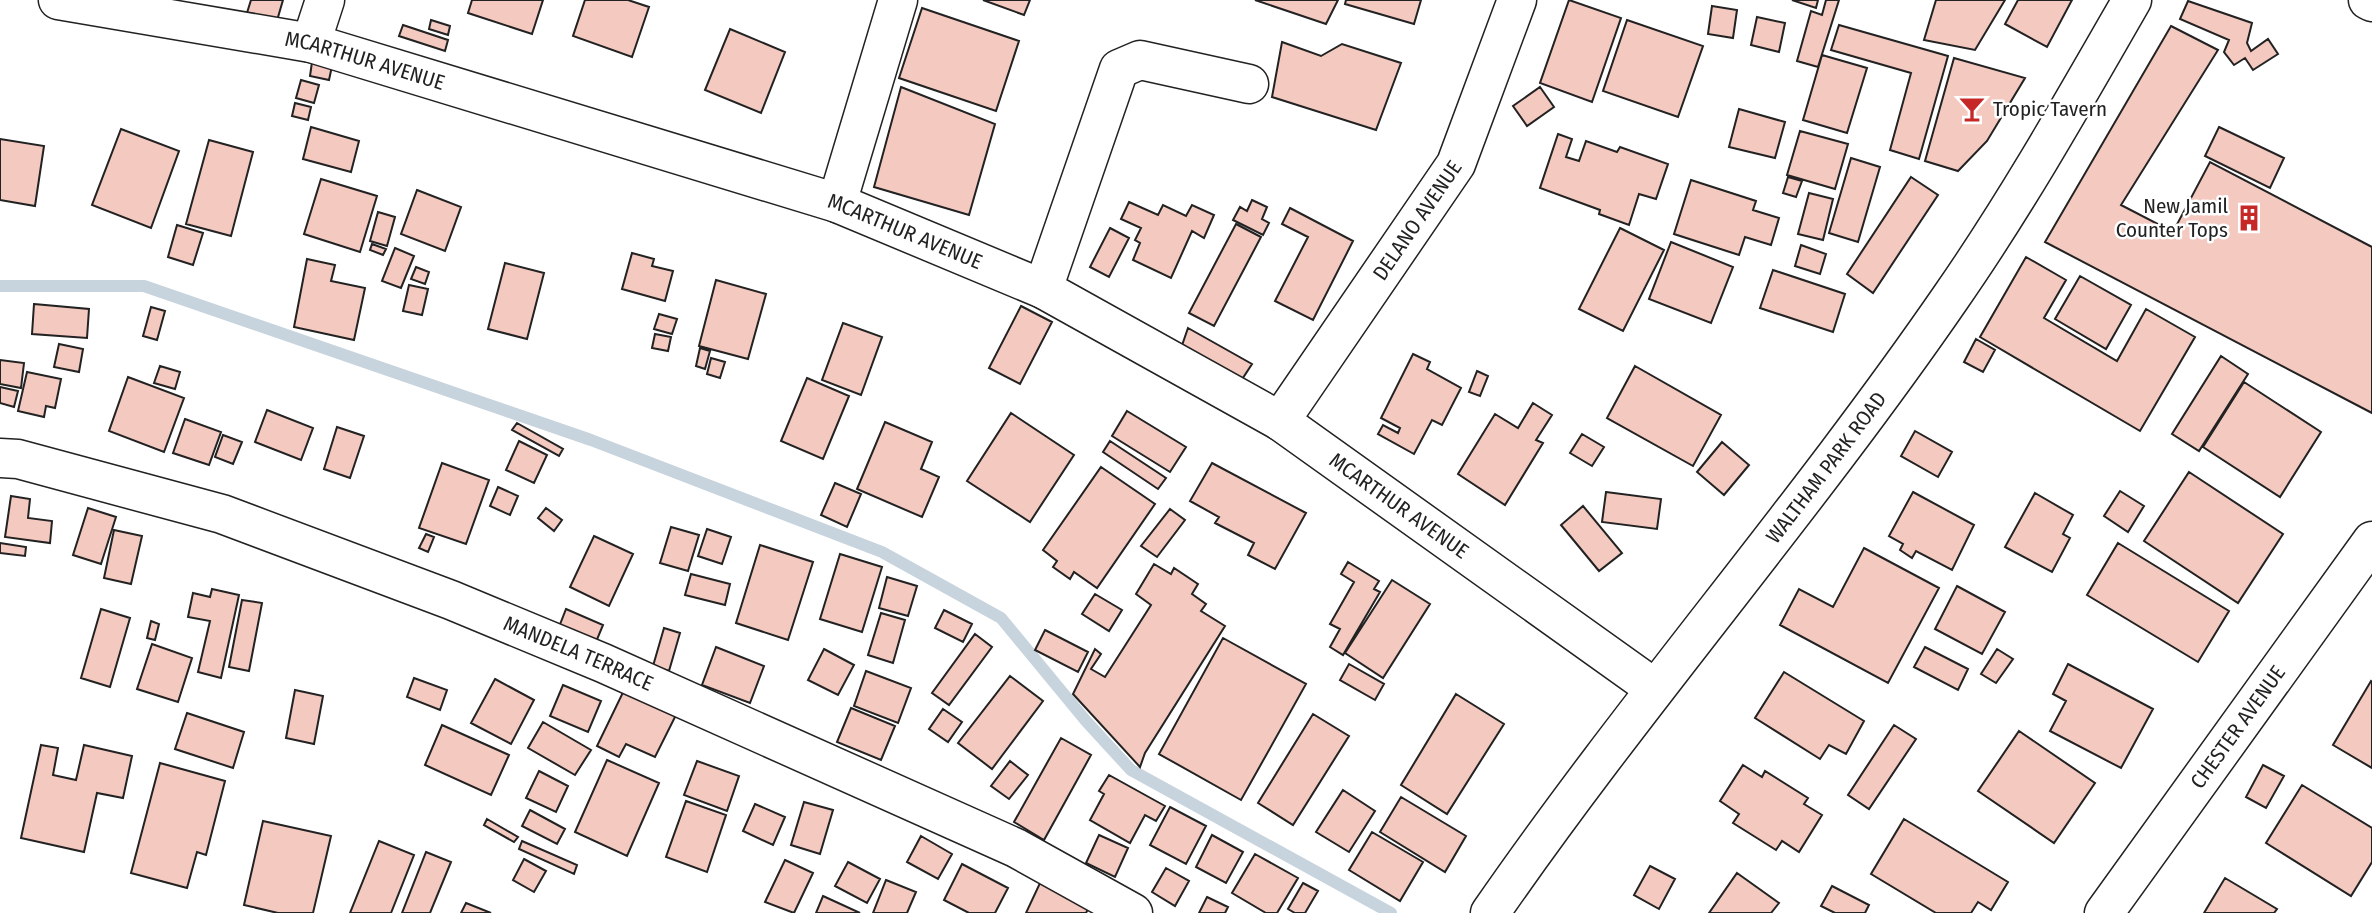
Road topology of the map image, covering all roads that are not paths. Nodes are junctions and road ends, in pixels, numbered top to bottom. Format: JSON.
{"nodes":[{"id":1,"x":58,"y":0,"type":"edge"},
{"id":2,"x":325,"y":0,"type":"edge"},
{"id":3,"x":898,"y":0,"type":"edge"},
{"id":4,"x":1517,"y":0,"type":"edge"},
{"id":5,"x":2132,"y":0,"type":"edge"},
{"id":6,"x":311,"y":43,"type":"junction"},
{"id":7,"x":1249,"y":84,"type":"dead end"},
{"id":8,"x":837,"y":203,"type":"junction"},
{"id":9,"x":1043,"y":289,"type":"junction"},
{"id":10,"x":1280,"y":421,"type":"junction"},
{"id":11,"x":0,"y":458,"type":"edge"},
{"id":12,"x":2372,"y":541,"type":"edge"},
{"id":13,"x":1654,"y":688,"type":"junction"},
{"id":14,"x":1133,"y":913,"type":"edge"},
{"id":15,"x":1490,"y":913,"type":"edge"},
{"id":16,"x":2104,"y":913,"type":"edge"}],
"edges":[{"from":1,"to":6,"type":"street","name":"MCARTHUR AVENUE"},
{"from":2,"to":6,"type":"street"},
{"from":3,"to":8,"type":"street"},
{"from":4,"to":10,"type":"street","name":"DELANO AVENUE"},
{"from":5,"to":13,"type":"street","name":"WALTHAM PARK ROAD"},
{"from":6,"to":8,"type":"street","name":"MCARTHUR AVENUE"},
{"from":7,"to":9,"type":"street"},
{"from":8,"to":9,"type":"street","name":"MCARTHUR AVENUE"},
{"from":9,"to":10,"type":"street","name":"MCARTHUR AVENUE"},
{"from":10,"to":13,"type":"street","name":"MCARTHUR AVENUE"},
{"from":11,"to":14,"type":"street","name":"MANDELA TERRACE"},
{"from":12,"to":16,"type":"street","name":"CHESTER AVENUE"},
{"from":13,"to":15,"type":"street","name":"WALTHAM PARK ROAD"}]}
